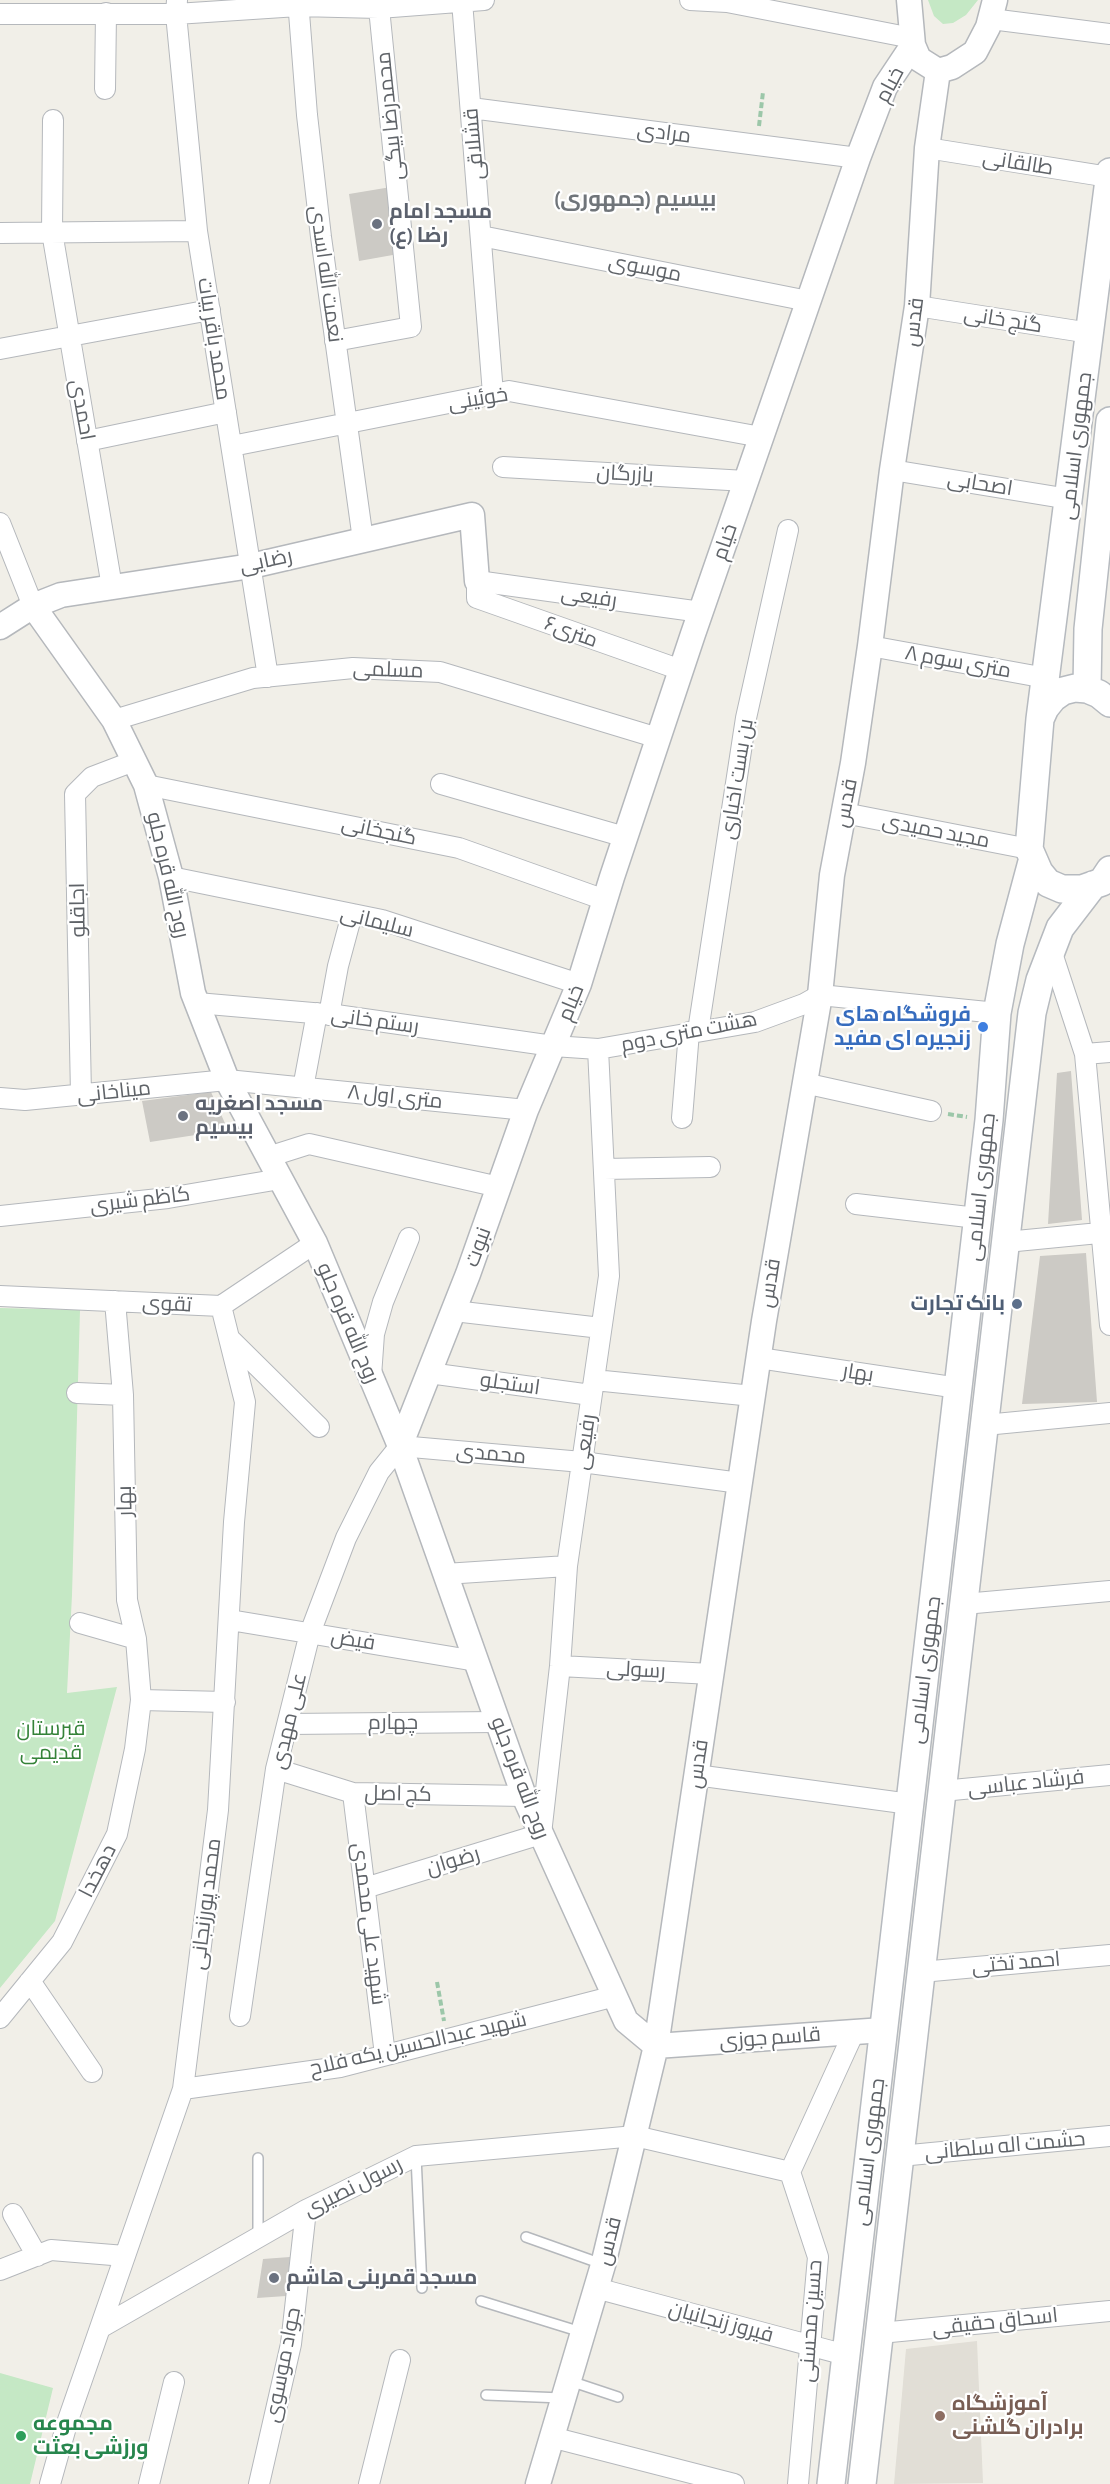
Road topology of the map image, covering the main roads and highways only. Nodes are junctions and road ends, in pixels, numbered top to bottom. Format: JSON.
{"nodes":[{"id":1,"x":1110,"y":172,"type":"edge"},
{"id":2,"x":1109,"y":177,"type":"edge"},
{"id":3,"x":1110,"y":421,"type":"edge"},
{"id":4,"x":1104,"y":512,"type":"edge"},
{"id":5,"x":1087,"y":689,"type":"junction"},
{"id":6,"x":1110,"y":703,"type":"edge"},
{"id":7,"x":1040,"y":719,"type":"junction"},
{"id":8,"x":1031,"y":854,"type":"junction"},
{"id":9,"x":1104,"y":879,"type":"edge"},
{"id":10,"x":831,"y":2484,"type":"edge"},
{"id":11,"x":862,"y":2484,"type":"edge"}],
"edges":[{"from":1,"to":2,"type":"main road","name":"جمهوری اسلامی"},
{"from":2,"to":7,"type":"main road","name":"جمهوری اسلامی"},
{"from":3,"to":4,"type":"main road","name":"جمهوری اسلامی"},
{"from":4,"to":5,"type":"main road","name":"جمهوری اسلامی"},
{"from":5,"to":6,"type":"main road"},
{"from":5,"to":7,"type":"main road"},
{"from":7,"to":8,"type":"main road","name":"جمهوری اسلامی"},
{"from":8,"to":9,"type":"main road"},
{"from":8,"to":10,"type":"main road","name":"جمهوری اسلامی"},
{"from":9,"to":11,"type":"main road","name":"جمهوری اسلامی"}]}
